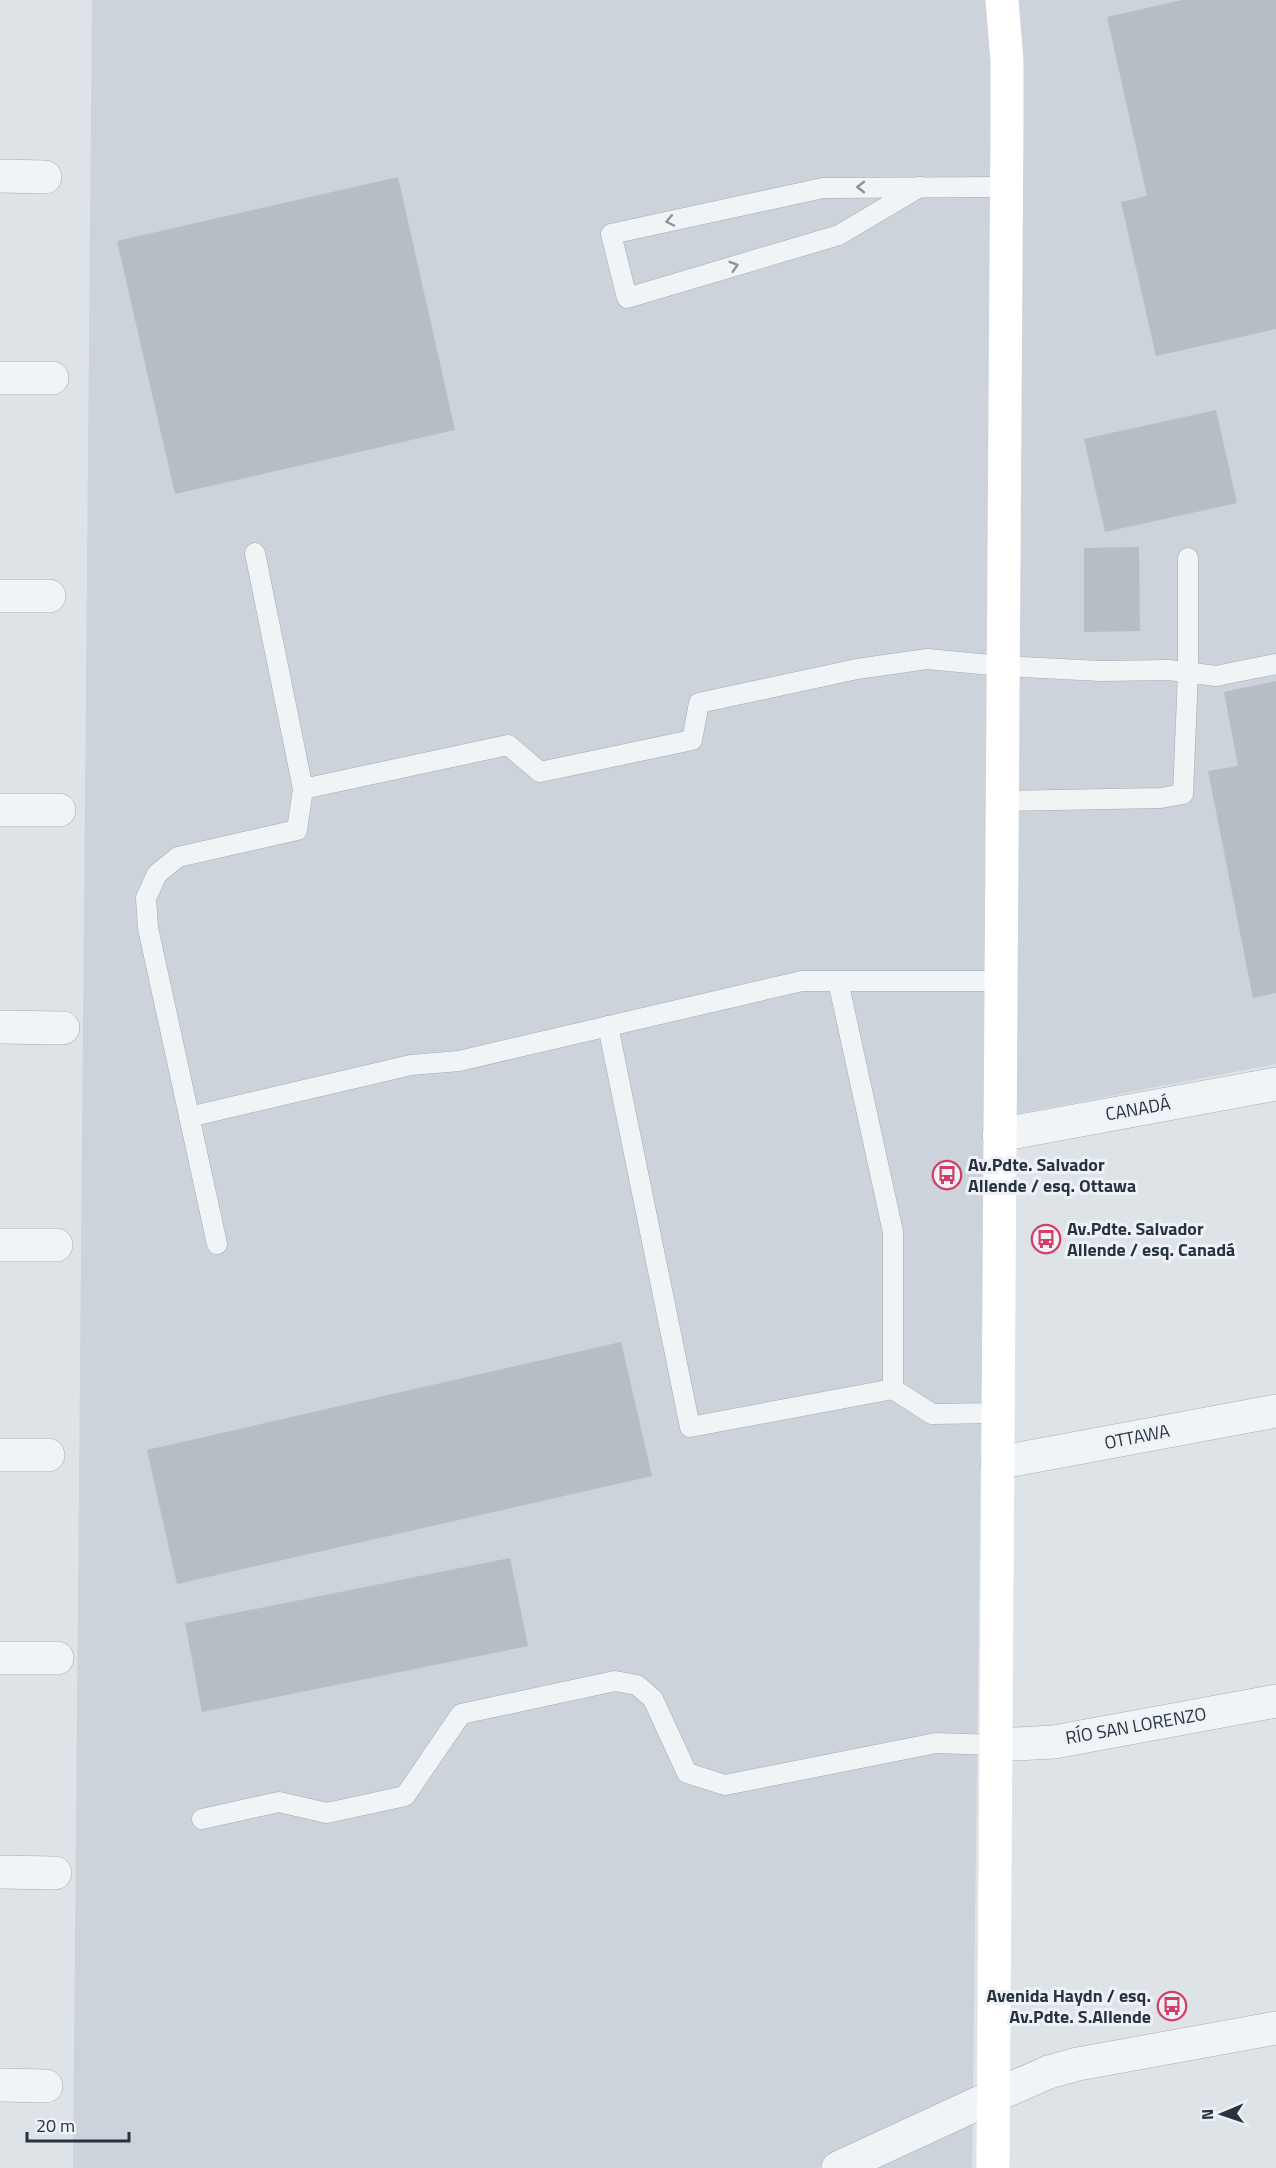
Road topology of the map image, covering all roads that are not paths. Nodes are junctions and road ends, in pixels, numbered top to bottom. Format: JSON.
{"nodes":[{"id":1,"x":1002,"y":0,"type":"edge"},
{"id":2,"x":0,"y":176,"type":"edge"},
{"id":3,"x":45,"y":177,"type":"dead end"},
{"id":4,"x":920,"y":187,"type":"junction"},
{"id":5,"x":1007,"y":187,"type":"junction"},
{"id":6,"x":0,"y":378,"type":"edge"},
{"id":7,"x":52,"y":378,"type":"dead end"},
{"id":8,"x":255,"y":553,"type":"dead end"},
{"id":9,"x":1188,"y":558,"type":"dead end"},
{"id":10,"x":0,"y":596,"type":"edge"},
{"id":11,"x":49,"y":596,"type":"dead end"},
{"id":12,"x":1276,"y":664,"type":"edge"},
{"id":13,"x":1002,"y":666,"type":"junction"},
{"id":14,"x":1188,"y":672,"type":"junction"},
{"id":15,"x":303,"y":789,"type":"junction"},
{"id":16,"x":1001,"y":801,"type":"junction"},
{"id":17,"x":0,"y":810,"type":"edge"},
{"id":18,"x":59,"y":810,"type":"dead end"},
{"id":19,"x":838,"y":981,"type":"junction"},
{"id":20,"x":1000,"y":981,"type":"junction"},
{"id":21,"x":608,"y":1026,"type":"junction"},
{"id":22,"x":0,"y":1028,"type":"edge"},
{"id":23,"x":63,"y":1028,"type":"dead end"},
{"id":24,"x":1276,"y":1084,"type":"edge"},
{"id":25,"x":189,"y":1117,"type":"junction"},
{"id":26,"x":999,"y":1135,"type":"junction"},
{"id":27,"x":218,"y":1244,"type":"dead end"},
{"id":28,"x":0,"y":1245,"type":"edge"},
{"id":29,"x":56,"y":1245,"type":"dead end"},
{"id":30,"x":892,"y":1389,"type":"junction"},
{"id":31,"x":1276,"y":1411,"type":"edge"},
{"id":32,"x":998,"y":1413,"type":"junction"},
{"id":33,"x":0,"y":1455,"type":"edge"},
{"id":34,"x":48,"y":1455,"type":"dead end"},
{"id":35,"x":997,"y":1463,"type":"junction"},
{"id":36,"x":0,"y":1658,"type":"edge"},
{"id":37,"x":57,"y":1658,"type":"dead end"},
{"id":38,"x":1276,"y":1701,"type":"edge"},
{"id":39,"x":995,"y":1744,"type":"junction"},
{"id":40,"x":202,"y":1820,"type":"dead end"},
{"id":41,"x":0,"y":1872,"type":"edge"},
{"id":42,"x":55,"y":1873,"type":"dead end"},
{"id":43,"x":1276,"y":2028,"type":"edge"},
{"id":44,"x":0,"y":2085,"type":"edge"},
{"id":45,"x":46,"y":2086,"type":"dead end"},
{"id":46,"x":994,"y":2096,"type":"junction"},
{"id":47,"x":868,"y":2161,"type":"edge"},
{"id":48,"x":838,"y":2168,"type":"edge"},
{"id":49,"x":993,"y":2168,"type":"edge"}],
"edges":[{"from":1,"to":5,"type":"main road"},
{"from":2,"to":3,"type":"street"},
{"from":4,"to":4,"type":"lane","one_way":true},
{"from":4,"to":5,"type":"lane"},
{"from":5,"to":13,"type":"main road"},
{"from":6,"to":7,"type":"street"},
{"from":8,"to":15,"type":"lane"},
{"from":9,"to":14,"type":"lane"},
{"from":10,"to":11,"type":"street"},
{"from":12,"to":14,"type":"lane"},
{"from":13,"to":14,"type":"lane"},
{"from":13,"to":15,"type":"lane"},
{"from":13,"to":16,"type":"main road"},
{"from":14,"to":16,"type":"lane"},
{"from":15,"to":25,"type":"lane"},
{"from":16,"to":20,"type":"main road"},
{"from":17,"to":18,"type":"street"},
{"from":19,"to":20,"type":"lane"},
{"from":19,"to":21,"type":"lane"},
{"from":19,"to":30,"type":"lane"},
{"from":20,"to":26,"type":"main road"},
{"from":21,"to":25,"type":"lane"},
{"from":21,"to":30,"type":"lane"},
{"from":22,"to":23,"type":"street"},
{"from":24,"to":26,"type":"street","name":"CANADÁ"},
{"from":25,"to":27,"type":"lane"},
{"from":26,"to":32,"type":"main road"},
{"from":28,"to":29,"type":"street"},
{"from":30,"to":32,"type":"lane"},
{"from":31,"to":35,"type":"street","name":"OTTAWA"},
{"from":32,"to":35,"type":"main road"},
{"from":33,"to":34,"type":"street"},
{"from":35,"to":39,"type":"main road"},
{"from":36,"to":37,"type":"street"},
{"from":38,"to":39,"type":"street","name":"RÍO SAN LORENZO"},
{"from":39,"to":40,"type":"lane"},
{"from":39,"to":46,"type":"main road"},
{"from":41,"to":42,"type":"street"},
{"from":43,"to":46,"type":"street"},
{"from":44,"to":45,"type":"street"},
{"from":46,"to":47,"type":"street"},
{"from":46,"to":49,"type":"main road"},
{"from":47,"to":48,"type":"street"}]}
